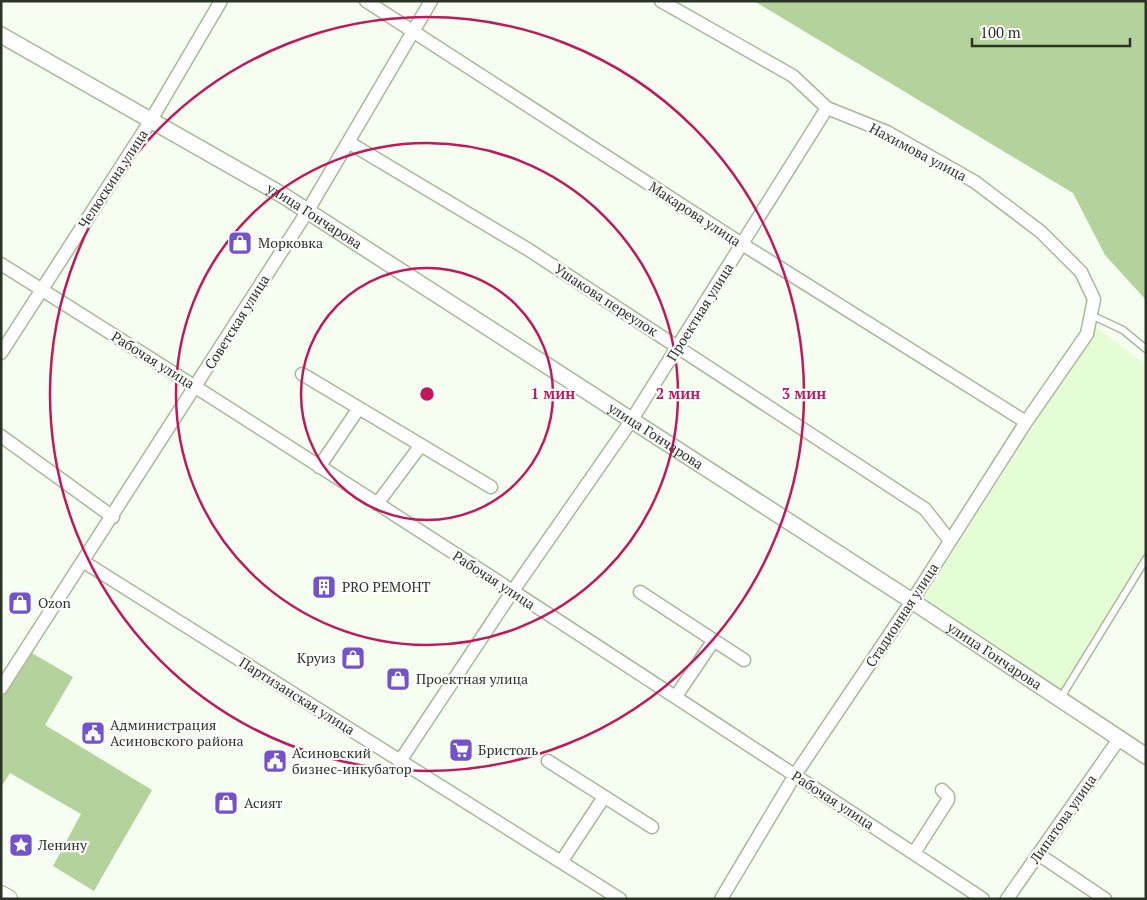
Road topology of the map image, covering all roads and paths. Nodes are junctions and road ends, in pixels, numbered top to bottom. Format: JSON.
{"nodes":[{"id":1,"x":221,"y":1,"type":"edge"},
{"id":2,"x":366,"y":1,"type":"edge"},
{"id":3,"x":431,"y":1,"type":"edge"},
{"id":4,"x":660,"y":1,"type":"edge"},
{"id":5,"x":412,"y":32,"type":"junction"},
{"id":6,"x":1,"y":35,"type":"edge"},
{"id":7,"x":827,"y":108,"type":"junction"},
{"id":8,"x":151,"y":120,"type":"junction"},
{"id":9,"x":348,"y":142,"type":"junction"},
{"id":10,"x":307,"y":212,"type":"junction"},
{"id":11,"x":742,"y":244,"type":"junction"},
{"id":12,"x":1,"y":264,"type":"edge"},
{"id":13,"x":42,"y":290,"type":"junction"},
{"id":14,"x":1091,"y":315,"type":"junction"},
{"id":15,"x":1087,"y":334,"type":"joint"},
{"id":16,"x":678,"y":347,"type":"junction"},
{"id":17,"x":1146,"y":349,"type":"edge"},
{"id":18,"x":1,"y":353,"type":"edge"},
{"id":19,"x":302,"y":374,"type":"dead end"},
{"id":20,"x":196,"y":387,"type":"junction"},
{"id":21,"x":358,"y":408,"type":"junction"},
{"id":22,"x":631,"y":421,"type":"junction"},
{"id":23,"x":1026,"y":422,"type":"junction"},
{"id":24,"x":1,"y":436,"type":"edge"},
{"id":25,"x":421,"y":446,"type":"junction"},
{"id":26,"x":319,"y":467,"type":"junction"},
{"id":27,"x":490,"y":487,"type":"dead end"},
{"id":28,"x":377,"y":504,"type":"junction"},
{"id":29,"x":113,"y":517,"type":"junction"},
{"id":30,"x":950,"y":541,"type":"junction"},
{"id":31,"x":1146,"y":559,"type":"edge"},
{"id":32,"x":84,"y":562,"type":"junction"},
{"id":33,"x":512,"y":592,"type":"junction"},
{"id":34,"x":640,"y":592,"type":"dead end"},
{"id":35,"x":912,"y":601,"type":"junction"},
{"id":36,"x":714,"y":640,"type":"junction"},
{"id":37,"x":744,"y":660,"type":"dead end"},
{"id":38,"x":1,"y":688,"type":"edge"},
{"id":39,"x":676,"y":696,"type":"junction"},
{"id":40,"x":1060,"y":700,"type":"junction"},
{"id":41,"x":1119,"y":739,"type":"junction"},
{"id":42,"x":1146,"y":756,"type":"edge"},
{"id":43,"x":400,"y":761,"type":"junction"},
{"id":44,"x":548,"y":762,"type":"dead end"},
{"id":45,"x":794,"y":775,"type":"junction"},
{"id":46,"x":942,"y":790,"type":"dead end"},
{"id":47,"x":604,"y":797,"type":"junction"},
{"id":48,"x":652,"y":827,"type":"dead end"},
{"id":49,"x":914,"y":853,"type":"junction"},
{"id":50,"x":1038,"y":854,"type":"junction"},
{"id":51,"x":561,"y":862,"type":"junction"},
{"id":52,"x":1,"y":895,"type":"edge"},
{"id":53,"x":8,"y":899,"type":"edge"},
{"id":54,"x":620,"y":899,"type":"edge"},
{"id":55,"x":721,"y":899,"type":"edge"},
{"id":56,"x":984,"y":899,"type":"edge"},
{"id":57,"x":1006,"y":899,"type":"edge"},
{"id":58,"x":1104,"y":899,"type":"edge"}],
"edges":[{"from":1,"to":8,"type":"street","name":"Челюскина улица"},
{"from":2,"to":5,"type":"street","name":"Макарова улица"},
{"from":3,"to":5,"type":"street","name":"Советская улица"},
{"from":4,"to":7,"type":"street","name":"Нахимова улица"},
{"from":5,"to":9,"type":"street","name":"Советская улица"},
{"from":5,"to":11,"type":"street","name":"Макарова улица"},
{"from":6,"to":8,"type":"street","name":"улица Гончарова"},
{"from":7,"to":11,"type":"street","name":"Проектная улица"},
{"from":7,"to":14,"type":"street","name":"Нахимова улица"},
{"from":8,"to":10,"type":"street","name":"улица Гончарова"},
{"from":8,"to":13,"type":"street","name":"Челюскина улица"},
{"from":9,"to":10,"type":"street","name":"Советская улица"},
{"from":9,"to":16,"type":"street","name":"Ушакова переулок"},
{"from":10,"to":20,"type":"street","name":"Советская улица"},
{"from":10,"to":22,"type":"street","name":"улица Гончарова"},
{"from":11,"to":16,"type":"street","name":"Проектная улица"},
{"from":11,"to":23,"type":"street","name":"Макарова улица"},
{"from":12,"to":13,"type":"street","name":"Рабочая улица"},
{"from":13,"to":18,"type":"street","name":"Челюскина улица"},
{"from":13,"to":20,"type":"street","name":"Рабочая улица"},
{"from":14,"to":15,"type":"street","name":"Нахимова улица"},
{"from":14,"to":17,"type":"lane"},
{"from":15,"to":23,"type":"street","name":"Стадионная улица"},
{"from":16,"to":22,"type":"street","name":"Проектная улица"},
{"from":16,"to":30,"type":"street","name":"Ушакова переулок"},
{"from":19,"to":21,"type":"street"},
{"from":20,"to":26,"type":"street","name":"Рабочая улица"},
{"from":20,"to":29,"type":"street","name":"Советская улица"},
{"from":21,"to":25,"type":"street"},
{"from":21,"to":26,"type":"street"},
{"from":22,"to":33,"type":"street","name":"Проектная улица"},
{"from":22,"to":35,"type":"street","name":"улица Гончарова"},
{"from":23,"to":30,"type":"street","name":"Стадионная улица"},
{"from":24,"to":29,"type":"street"},
{"from":25,"to":27,"type":"street"},
{"from":25,"to":28,"type":"street"},
{"from":26,"to":28,"type":"street","name":"Рабочая улица"},
{"from":28,"to":33,"type":"street","name":"Рабочая улица"},
{"from":29,"to":32,"type":"street","name":"Советская улица"},
{"from":30,"to":35,"type":"street","name":"Стадионная улица"},
{"from":31,"to":40,"type":"lane"},
{"from":32,"to":38,"type":"street","name":"Советская улица"},
{"from":32,"to":43,"type":"street","name":"Партизанская улица"},
{"from":33,"to":39,"type":"street","name":"Рабочая улица"},
{"from":33,"to":43,"type":"street","name":"Проектная улица"},
{"from":34,"to":36,"type":"street"},
{"from":35,"to":40,"type":"street","name":"улица Гончарова"},
{"from":35,"to":45,"type":"street","name":"Стадионная улица"},
{"from":36,"to":37,"type":"street"},
{"from":36,"to":39,"type":"street"},
{"from":39,"to":45,"type":"street","name":"Рабочая улица"},
{"from":40,"to":41,"type":"street","name":"улица Гончарова"},
{"from":41,"to":42,"type":"street","name":"улица Гончарова"},
{"from":41,"to":50,"type":"street","name":"Липатова улица"},
{"from":43,"to":51,"type":"street","name":"Партизанская улица"},
{"from":44,"to":47,"type":"street"},
{"from":45,"to":49,"type":"street","name":"Рабочая улица"},
{"from":45,"to":55,"type":"street","name":"Стадионная улица"},
{"from":46,"to":49,"type":"street"},
{"from":47,"to":48,"type":"street"},
{"from":47,"to":51,"type":"street"},
{"from":49,"to":56,"type":"street","name":"Рабочая улица"},
{"from":50,"to":57,"type":"street","name":"Липатова улица"},
{"from":50,"to":58,"type":"street"},
{"from":51,"to":54,"type":"street","name":"Партизанская улица"},
{"from":52,"to":53,"type":"main road"}]}
